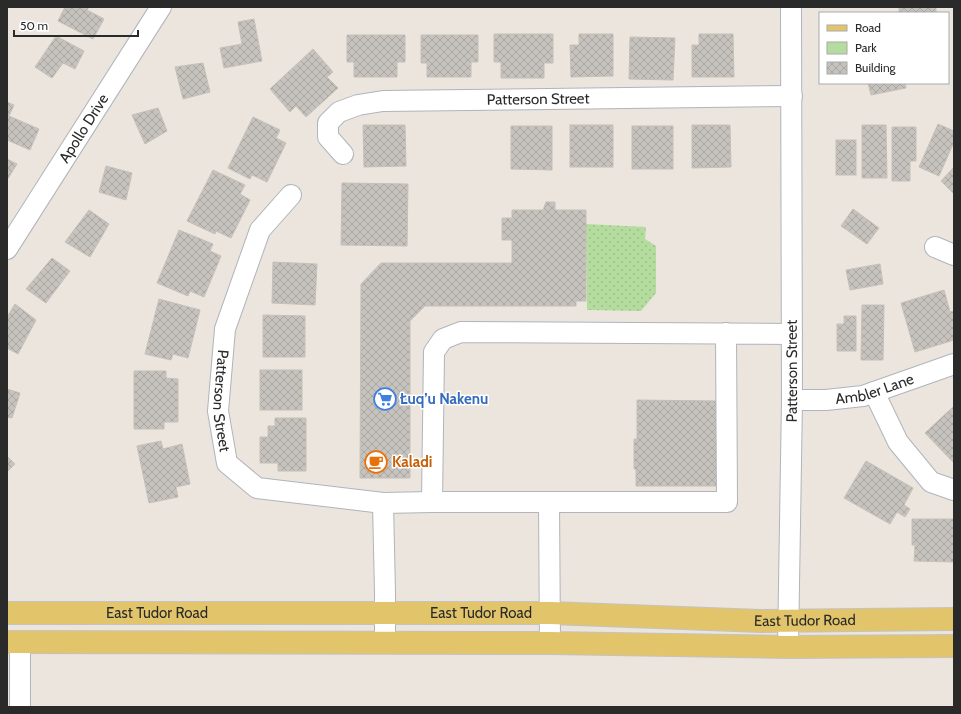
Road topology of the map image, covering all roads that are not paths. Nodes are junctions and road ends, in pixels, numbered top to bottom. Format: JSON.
{"nodes":[{"id":1,"x":161,"y":7,"type":"edge"},
{"id":2,"x":791,"y":7,"type":"edge"},
{"id":3,"x":792,"y":96,"type":"junction"},
{"id":4,"x":343,"y":154,"type":"dead end"},
{"id":5,"x":291,"y":195,"type":"dead end"},
{"id":6,"x":935,"y":247,"type":"dead end"},
{"id":7,"x":7,"y":249,"type":"edge"},
{"id":8,"x":954,"y":255,"type":"edge"},
{"id":9,"x":726,"y":333,"type":"junction"},
{"id":10,"x":792,"y":334,"type":"junction"},
{"id":11,"x":954,"y":364,"type":"edge"},
{"id":12,"x":874,"y":392,"type":"junction"},
{"id":13,"x":792,"y":400,"type":"junction"},
{"id":14,"x":954,"y":490,"type":"edge"},
{"id":15,"x":432,"y":502,"type":"junction"},
{"id":16,"x":549,"y":502,"type":"junction"},
{"id":17,"x":383,"y":503,"type":"junction"},
{"id":18,"x":7,"y":613,"type":"edge"},
{"id":19,"x":385,"y":613,"type":"junction"},
{"id":20,"x":550,"y":613,"type":"junction"},
{"id":21,"x":954,"y":619,"type":"edge"},
{"id":22,"x":788,"y":620,"type":"junction"},
{"id":23,"x":14,"y":642,"type":"edge"},
{"id":24,"x":385,"y":642,"type":"junction"},
{"id":25,"x":550,"y":643,"type":"junction"},
{"id":26,"x":788,"y":646,"type":"junction"},
{"id":27,"x":954,"y":646,"type":"edge"},
{"id":28,"x":20,"y":707,"type":"edge"}],
"edges":[{"from":1,"to":7,"type":"street","name":"Apollo Drive"},
{"from":2,"to":3,"type":"street","name":"Patterson Street"},
{"from":3,"to":4,"type":"street","name":"Patterson Street"},
{"from":3,"to":10,"type":"street","name":"Patterson Street"},
{"from":5,"to":17,"type":"street","name":"Patterson Street"},
{"from":6,"to":8,"type":"street"},
{"from":9,"to":10,"type":"street"},
{"from":9,"to":15,"type":"street"},
{"from":9,"to":16,"type":"street","name":"Patterson Street"},
{"from":10,"to":13,"type":"street","name":"Patterson Street"},
{"from":11,"to":12,"type":"street","name":"Ambler Lane"},
{"from":12,"to":13,"type":"street","name":"Ambler Lane"},
{"from":12,"to":14,"type":"street"},
{"from":13,"to":22,"type":"street","name":"Patterson Street"},
{"from":15,"to":16,"type":"street","name":"Patterson Street"},
{"from":15,"to":17,"type":"street","name":"Patterson Street"},
{"from":16,"to":20,"type":"street"},
{"from":17,"to":19,"type":"street"},
{"from":18,"to":19,"type":"main road","name":"East Tudor Road"},
{"from":19,"to":20,"type":"main road","name":"East Tudor Road"},
{"from":19,"to":24,"type":"street"},
{"from":20,"to":22,"type":"main road","name":"East Tudor Road"},
{"from":20,"to":25,"type":"street"},
{"from":21,"to":22,"type":"main road","name":"East Tudor Road"},
{"from":22,"to":26,"type":"street","name":"Patterson Street"},
{"from":23,"to":24,"type":"main road","name":"East Tudor Road"},
{"from":23,"to":28,"type":"street"},
{"from":24,"to":25,"type":"main road","name":"East Tudor Road"},
{"from":25,"to":26,"type":"main road","name":"East Tudor Road"},
{"from":26,"to":27,"type":"main road","name":"East Tudor Road"}]}
